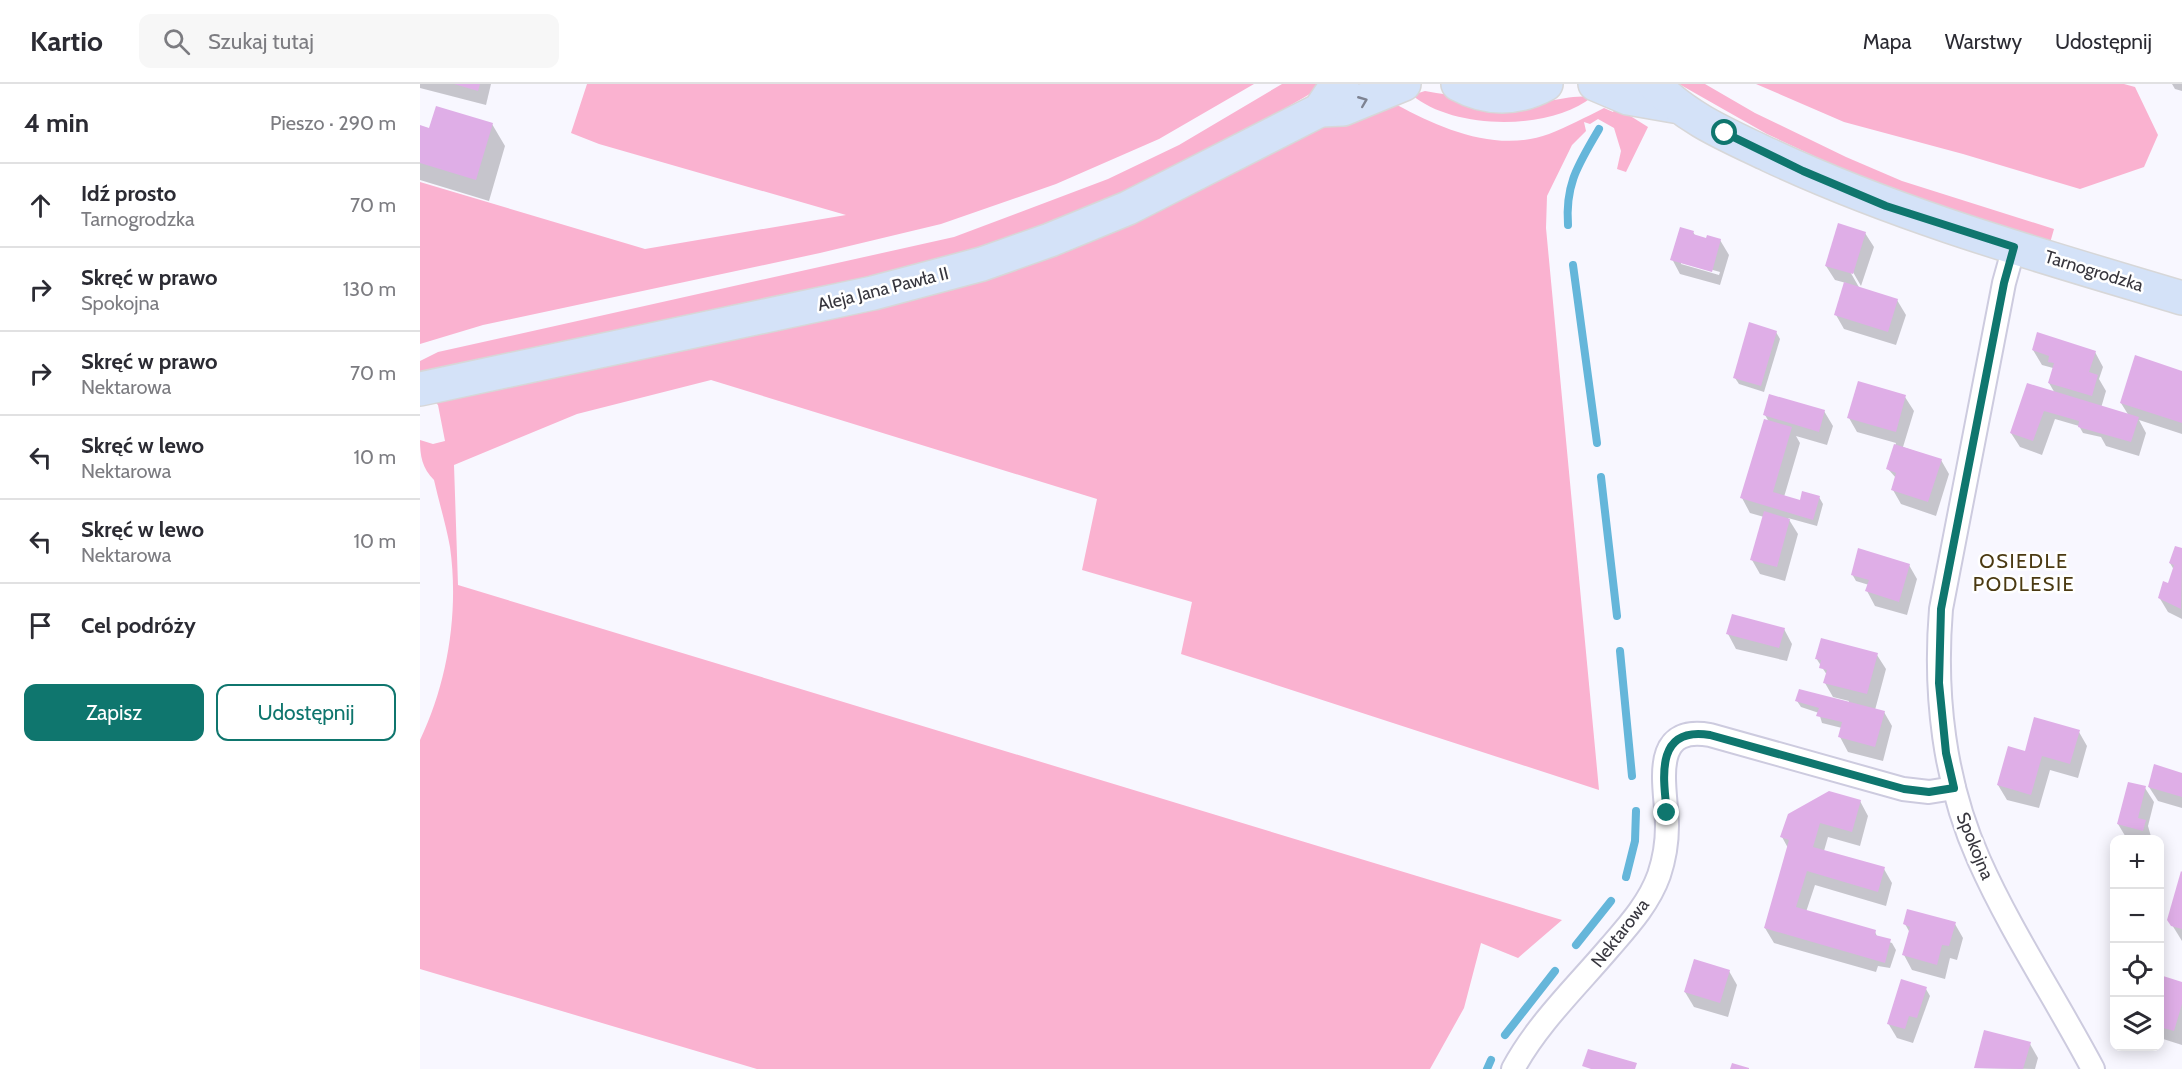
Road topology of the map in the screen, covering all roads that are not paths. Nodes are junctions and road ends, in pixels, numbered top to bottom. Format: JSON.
{"nodes":[{"id":1,"x":1342,"y":84,"type":"edge"},
{"id":2,"x":1404,"y":84,"type":"edge"},
{"id":3,"x":1458,"y":84,"type":"edge"},
{"id":4,"x":1546,"y":84,"type":"edge"},
{"id":5,"x":1595,"y":84,"type":"edge"},
{"id":6,"x":1664,"y":95,"type":"edge"},
{"id":7,"x":1320,"y":110,"type":"junction"},
{"id":8,"x":2014,"y":247,"type":"junction"},
{"id":9,"x":2182,"y":298,"type":"edge"},
{"id":10,"x":420,"y":389,"type":"edge"},
{"id":11,"x":1954,"y":788,"type":"junction"},
{"id":12,"x":1513,"y":1069,"type":"edge"},
{"id":13,"x":2093,"y":1069,"type":"edge"}],
"edges":[{"from":1,"to":7,"type":"main road","name":"Aleja Jana Pawła II"},
{"from":7,"to":2,"type":"main road","name":"Aleja Jana Pawła II","one_way":true},
{"from":3,"to":4,"type":"main road"},
{"from":5,"to":6,"type":"main road","name":"Tarnogrodzka"},
{"from":6,"to":8,"type":"main road","name":"Tarnogrodzka"},
{"from":7,"to":10,"type":"main road","name":"Aleja Jana Pawła II"},
{"from":8,"to":9,"type":"main road","name":"Tarnogrodzka"},
{"from":8,"to":11,"type":"street","name":"Spokojna"},
{"from":11,"to":12,"type":"street","name":"Nektarowa"},
{"from":11,"to":13,"type":"street","name":"Spokojna"}]}
